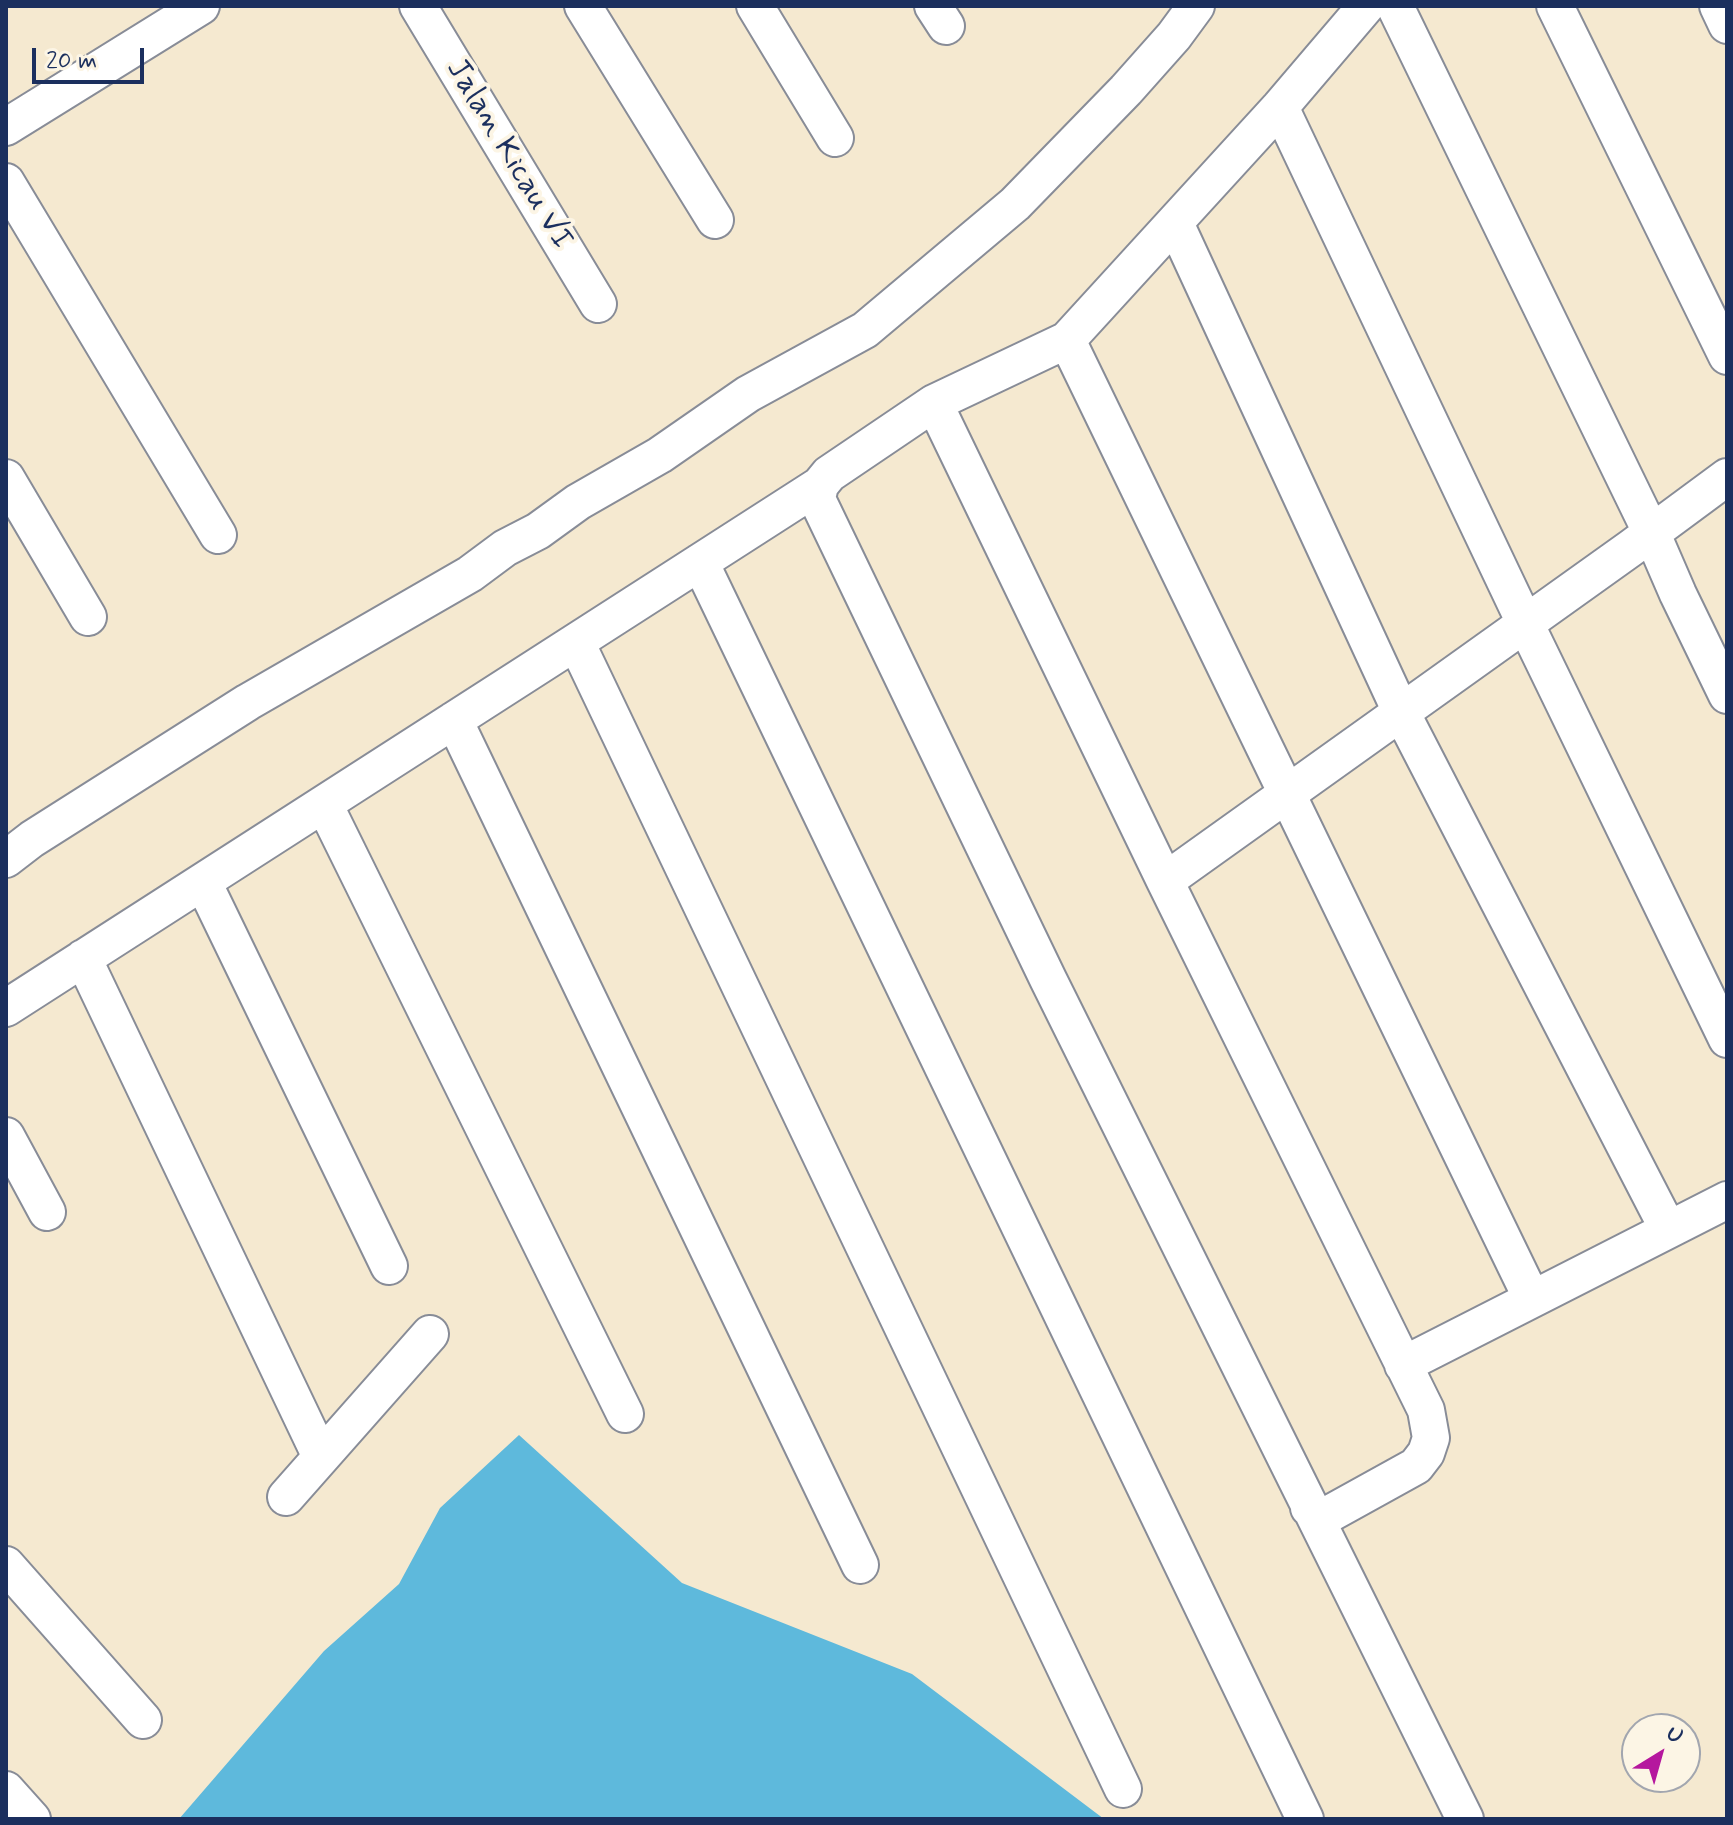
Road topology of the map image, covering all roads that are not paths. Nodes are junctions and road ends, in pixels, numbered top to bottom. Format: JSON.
{"nodes":[{"id":1,"x":201,"y":6,"type":"edge"},
{"id":2,"x":418,"y":6,"type":"edge"},
{"id":3,"x":583,"y":6,"type":"edge"},
{"id":4,"x":755,"y":6,"type":"edge"},
{"id":5,"x":1196,"y":6,"type":"edge"},
{"id":6,"x":1366,"y":6,"type":"edge"},
{"id":7,"x":1395,"y":6,"type":"edge"},
{"id":8,"x":1555,"y":6,"type":"edge"},
{"id":9,"x":1718,"y":6,"type":"edge"},
{"id":10,"x":1727,"y":25,"type":"edge"},
{"id":11,"x":1280,"y":107,"type":"junction"},
{"id":12,"x":6,"y":127,"type":"edge"},
{"id":13,"x":835,"y":138,"type":"dead end"},
{"id":14,"x":6,"y":182,"type":"edge"},
{"id":15,"x":715,"y":220,"type":"dead end"},
{"id":16,"x":1175,"y":223,"type":"junction"},
{"id":17,"x":598,"y":304,"type":"dead end"},
{"id":18,"x":1067,"y":340,"type":"junction"},
{"id":19,"x":1727,"y":356,"type":"edge"},
{"id":20,"x":934,"y":403,"type":"junction"},
{"id":21,"x":1727,"y":477,"type":"edge"},
{"id":22,"x":6,"y":478,"type":"edge"},
{"id":23,"x":820,"y":485,"type":"junction"},
{"id":24,"x":1652,"y":534,"type":"junction"},
{"id":25,"x":218,"y":535,"type":"dead end"},
{"id":26,"x":700,"y":562,"type":"junction"},
{"id":27,"x":88,"y":617,"type":"dead end"},
{"id":28,"x":1525,"y":623,"type":"junction"},
{"id":29,"x":576,"y":642,"type":"junction"},
{"id":30,"x":1727,"y":695,"type":"edge"},
{"id":31,"x":1401,"y":712,"type":"junction"},
{"id":32,"x":454,"y":720,"type":"junction"},
{"id":33,"x":1287,"y":794,"type":"junction"},
{"id":34,"x":324,"y":804,"type":"junction"},
{"id":35,"x":6,"y":859,"type":"edge"},
{"id":36,"x":1165,"y":881,"type":"junction"},
{"id":37,"x":203,"y":882,"type":"junction"},
{"id":38,"x":83,"y":958,"type":"junction"},
{"id":39,"x":6,"y":1008,"type":"edge"},
{"id":40,"x":1727,"y":1039,"type":"edge"},
{"id":41,"x":6,"y":1136,"type":"edge"},
{"id":42,"x":1727,"y":1200,"type":"edge"},
{"id":43,"x":47,"y":1212,"type":"dead end"},
{"id":44,"x":1668,"y":1229,"type":"junction"},
{"id":45,"x":389,"y":1266,"type":"dead end"},
{"id":46,"x":1532,"y":1299,"type":"junction"},
{"id":47,"x":430,"y":1334,"type":"dead end"},
{"id":48,"x":1403,"y":1365,"type":"junction"},
{"id":49,"x":625,"y":1414,"type":"dead end"},
{"id":50,"x":321,"y":1457,"type":"junction"},
{"id":51,"x":286,"y":1497,"type":"dead end"},
{"id":52,"x":1309,"y":1508,"type":"junction"},
{"id":53,"x":6,"y":1565,"type":"edge"},
{"id":54,"x":860,"y":1565,"type":"dead end"},
{"id":55,"x":143,"y":1720,"type":"dead end"},
{"id":56,"x":1123,"y":1789,"type":"dead end"},
{"id":57,"x":6,"y":1790,"type":"edge"},
{"id":58,"x":32,"y":1819,"type":"edge"},
{"id":59,"x":1305,"y":1819,"type":"edge"},
{"id":60,"x":1465,"y":1819,"type":"edge"}],
"edges":[{"from":1,"to":12,"type":"street"},
{"from":2,"to":17,"type":"street","name":"Jalan Kicau VI"},
{"from":3,"to":15,"type":"street"},
{"from":4,"to":13,"type":"street"},
{"from":5,"to":35,"type":"street"},
{"from":6,"to":11,"type":"street"},
{"from":7,"to":24,"type":"street"},
{"from":8,"to":19,"type":"street"},
{"from":9,"to":10,"type":"street"},
{"from":11,"to":16,"type":"street"},
{"from":11,"to":28,"type":"street"},
{"from":14,"to":25,"type":"street"},
{"from":16,"to":18,"type":"street"},
{"from":16,"to":31,"type":"street"},
{"from":18,"to":20,"type":"street"},
{"from":18,"to":33,"type":"street"},
{"from":20,"to":23,"type":"street"},
{"from":20,"to":36,"type":"street"},
{"from":21,"to":24,"type":"street"},
{"from":22,"to":27,"type":"street"},
{"from":23,"to":26,"type":"street"},
{"from":23,"to":52,"type":"street"},
{"from":24,"to":28,"type":"street"},
{"from":24,"to":30,"type":"street"},
{"from":26,"to":29,"type":"street"},
{"from":26,"to":59,"type":"street"},
{"from":28,"to":31,"type":"street"},
{"from":28,"to":40,"type":"street"},
{"from":29,"to":32,"type":"street"},
{"from":29,"to":56,"type":"street"},
{"from":31,"to":33,"type":"street"},
{"from":31,"to":44,"type":"street"},
{"from":32,"to":34,"type":"street"},
{"from":32,"to":54,"type":"street"},
{"from":33,"to":36,"type":"street"},
{"from":33,"to":46,"type":"street"},
{"from":34,"to":37,"type":"street"},
{"from":34,"to":49,"type":"street"},
{"from":36,"to":48,"type":"street"},
{"from":37,"to":38,"type":"street"},
{"from":37,"to":45,"type":"street"},
{"from":38,"to":39,"type":"street"},
{"from":38,"to":50,"type":"street"},
{"from":41,"to":43,"type":"street"},
{"from":42,"to":44,"type":"street"},
{"from":44,"to":46,"type":"street"},
{"from":46,"to":48,"type":"street"},
{"from":47,"to":50,"type":"street"},
{"from":48,"to":52,"type":"street"},
{"from":50,"to":51,"type":"street"},
{"from":52,"to":60,"type":"street"},
{"from":53,"to":55,"type":"street"},
{"from":57,"to":58,"type":"street"}]}
